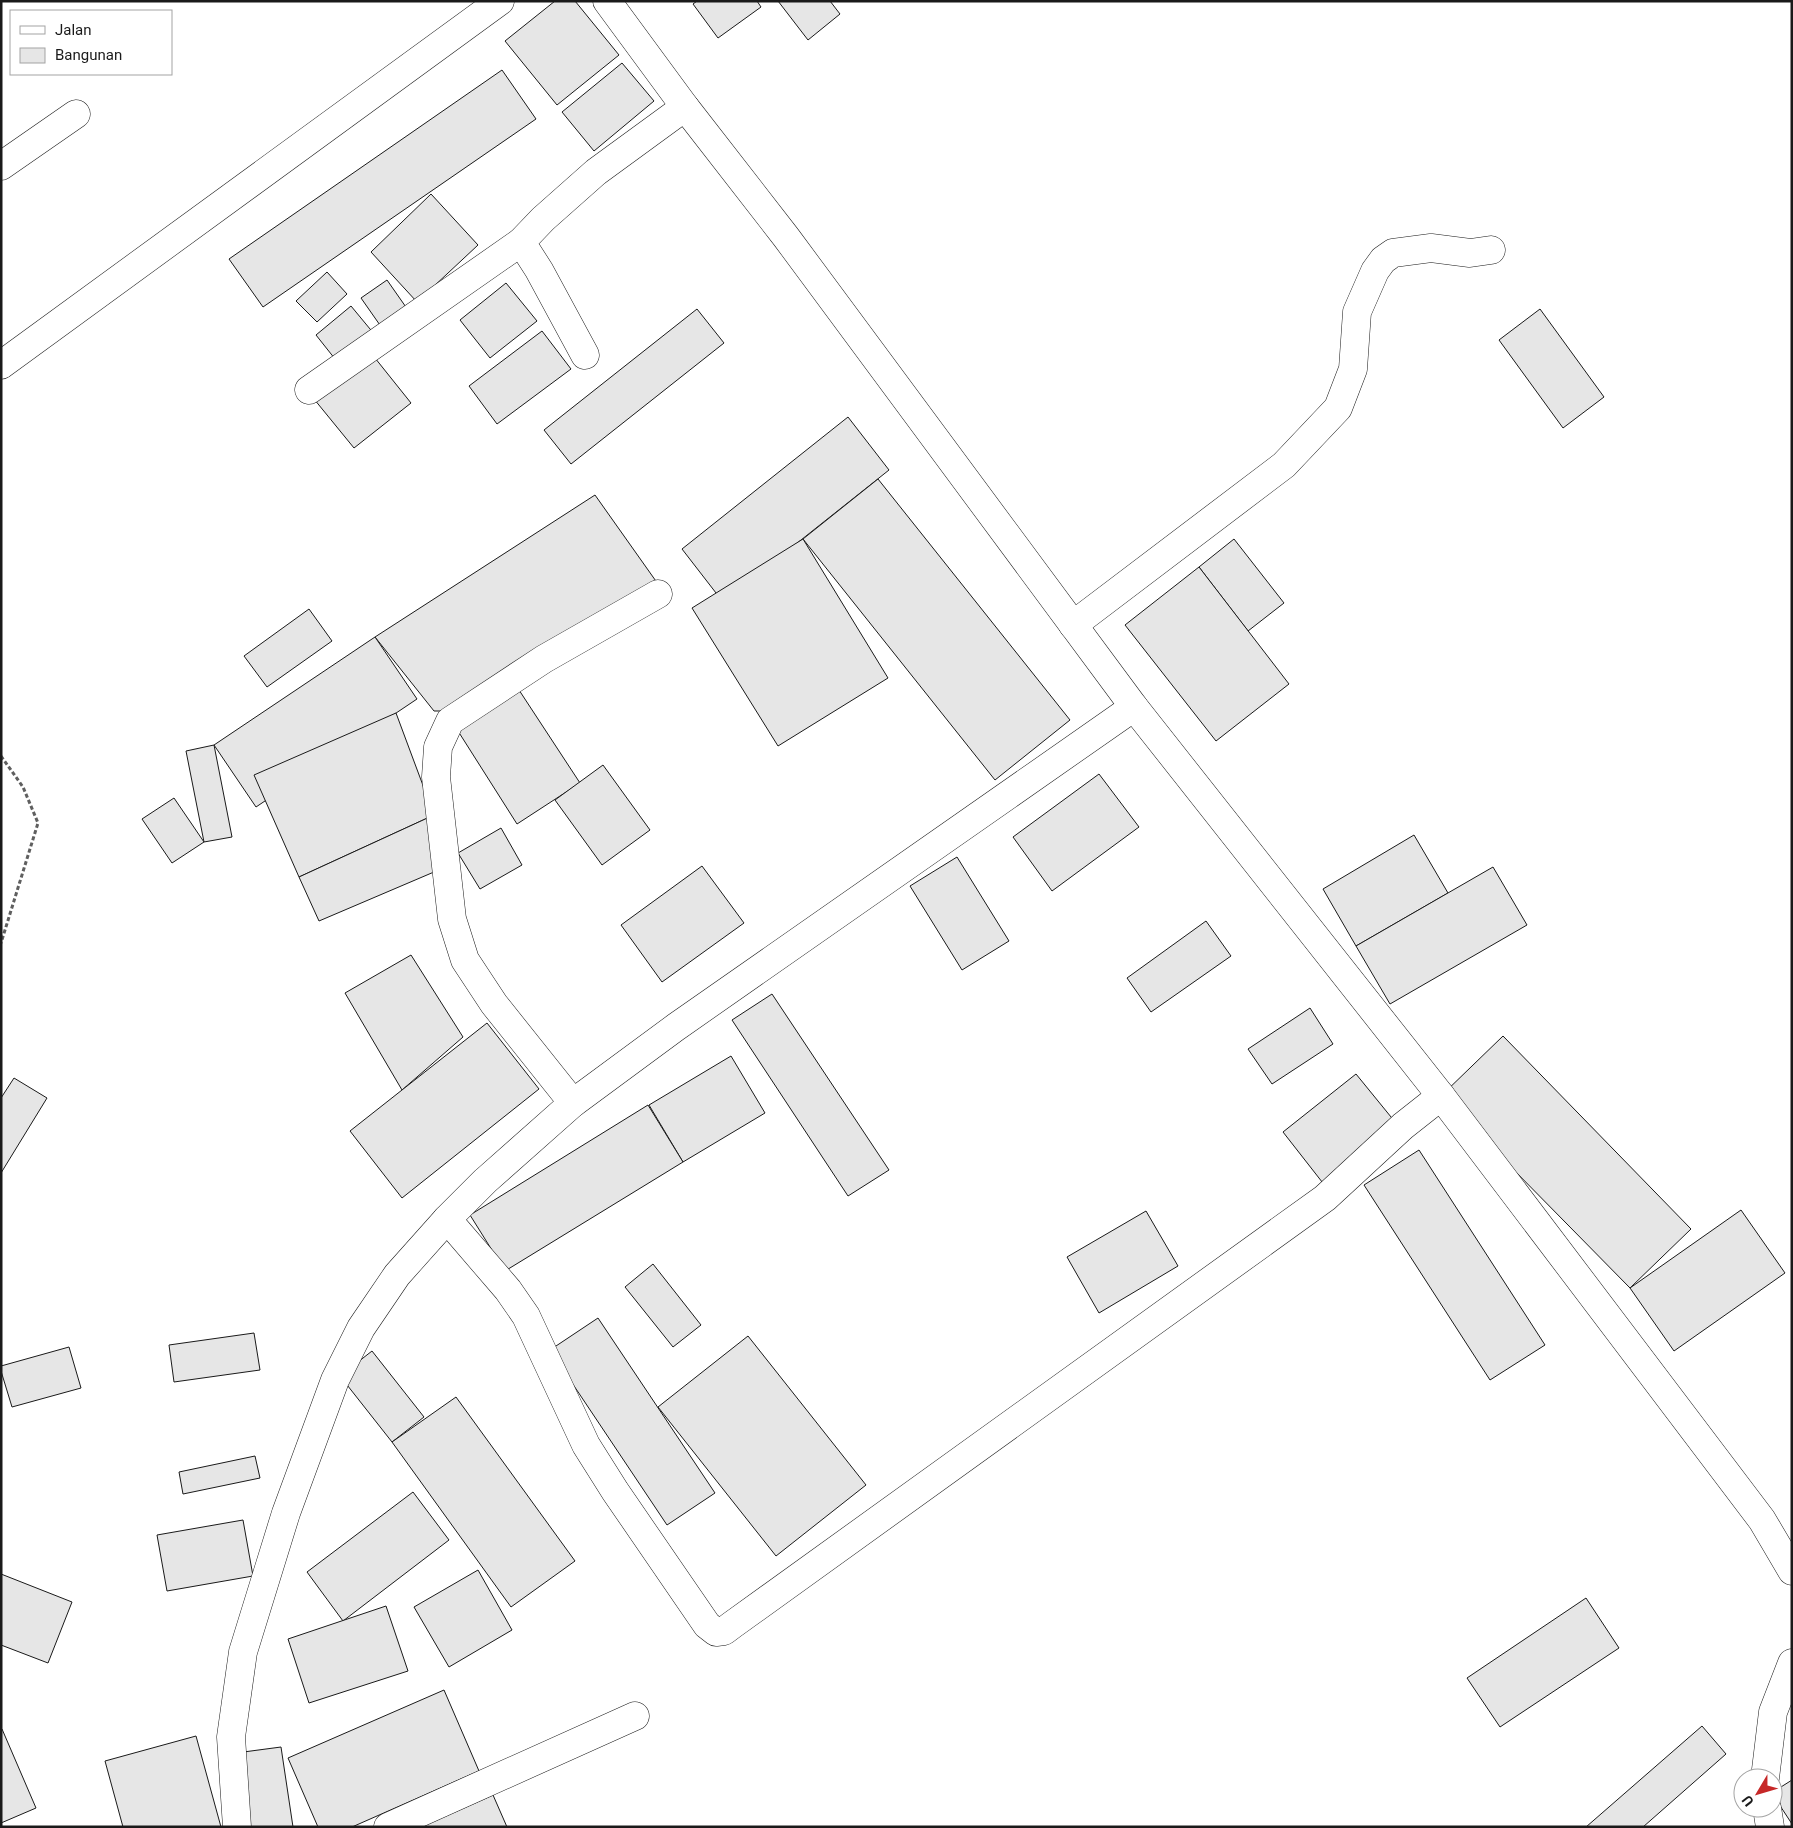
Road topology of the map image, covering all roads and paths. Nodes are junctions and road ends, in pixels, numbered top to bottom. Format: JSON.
{"nodes":[{"id":1,"x":500,"y":1,"type":"edge"},
{"id":2,"x":607,"y":1,"type":"edge"},
{"id":3,"x":685,"y":107,"type":"junction"},
{"id":4,"x":76,"y":114,"type":"dead end"},
{"id":5,"x":1,"y":166,"type":"edge"},
{"id":6,"x":521,"y":242,"type":"junction"},
{"id":7,"x":1491,"y":250,"type":"dead end"},
{"id":8,"x":585,"y":355,"type":"dead end"},
{"id":9,"x":1,"y":365,"type":"edge"},
{"id":10,"x":310,"y":390,"type":"dead end"},
{"id":11,"x":658,"y":594,"type":"dead end"},
{"id":12,"x":1073,"y":625,"type":"junction"},
{"id":13,"x":1134,"y":707,"type":"junction"},
{"id":14,"x":1,"y":756,"type":"edge"},
{"id":15,"x":1,"y":943,"type":"edge"},
{"id":16,"x":1442,"y":1096,"type":"junction"},
{"id":17,"x":573,"y":1103,"type":"junction"},
{"id":18,"x":447,"y":1218,"type":"junction"},
{"id":19,"x":1792,"y":1571,"type":"edge"},
{"id":20,"x":1792,"y":1663,"type":"edge"},
{"id":21,"x":635,"y":1716,"type":"dead end"},
{"id":22,"x":1766,"y":1768,"type":"edge"},
{"id":23,"x":238,"y":1827,"type":"edge"},
{"id":24,"x":388,"y":1827,"type":"edge"}],
"edges":[{"from":1,"to":9,"type":"street"},
{"from":2,"to":3,"type":"street"},
{"from":3,"to":6,"type":"street"},
{"from":3,"to":12,"type":"street"},
{"from":4,"to":5,"type":"street"},
{"from":6,"to":8,"type":"street"},
{"from":6,"to":10,"type":"street"},
{"from":7,"to":12,"type":"street"},
{"from":11,"to":17,"type":"street"},
{"from":12,"to":13,"type":"street"},
{"from":13,"to":16,"type":"street"},
{"from":13,"to":17,"type":"street"},
{"from":14,"to":15,"type":"path"},
{"from":16,"to":18,"type":"street"},
{"from":16,"to":19,"type":"street"},
{"from":17,"to":18,"type":"street"},
{"from":18,"to":23,"type":"street"},
{"from":20,"to":22,"type":"street"},
{"from":21,"to":24,"type":"street"}]}
